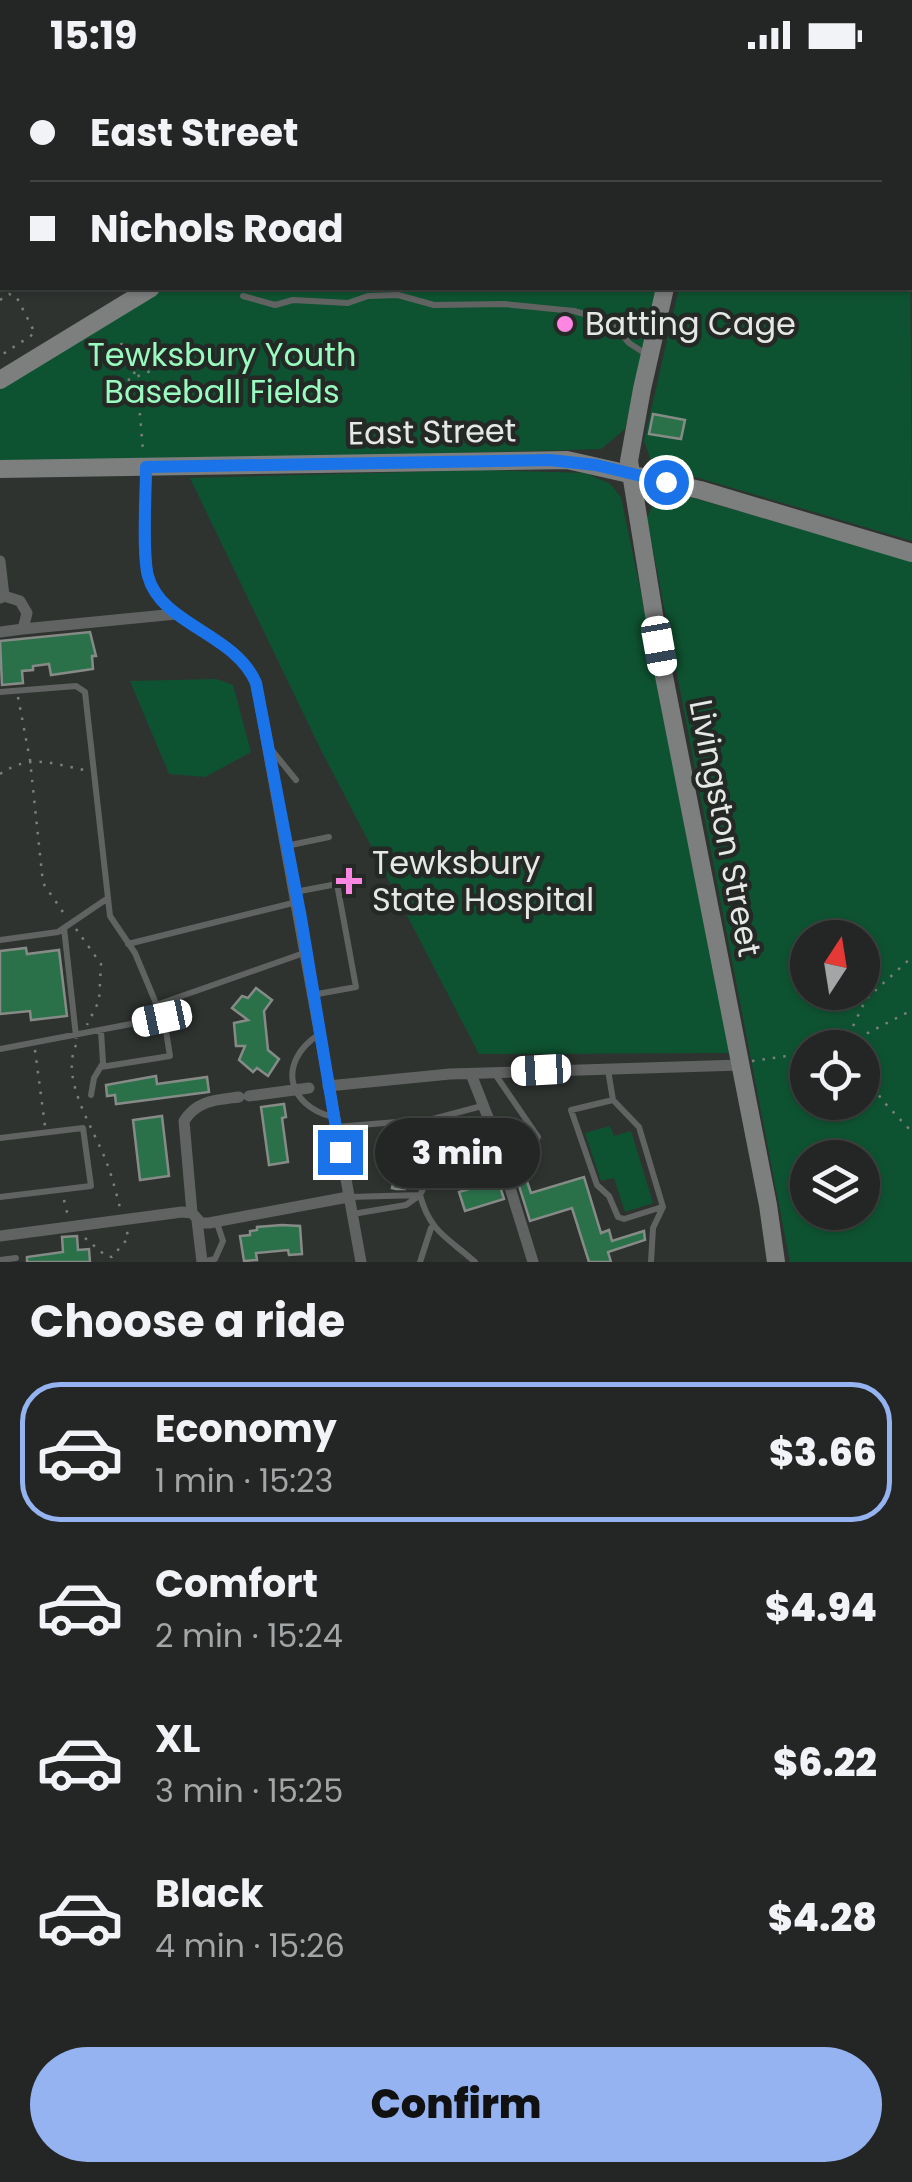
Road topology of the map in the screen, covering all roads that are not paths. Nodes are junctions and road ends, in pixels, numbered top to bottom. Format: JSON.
{"nodes":[{"id":1,"x":148,"y":290,"type":"edge"},
{"id":2,"x":665,"y":290,"type":"edge"},
{"id":3,"x":243,"y":296,"type":"dead end"},
{"id":4,"x":649,"y":355,"type":"junction"},
{"id":5,"x":0,"y":380,"type":"edge"},
{"id":6,"x":146,"y":467,"type":"junction"},
{"id":7,"x":0,"y":470,"type":"edge"},
{"id":8,"x":631,"y":472,"type":"junction"},
{"id":9,"x":912,"y":553,"type":"edge"},
{"id":10,"x":0,"y":561,"type":"edge"},
{"id":11,"x":2,"y":597,"type":"edge"},
{"id":12,"x":176,"y":614,"type":"junction"},
{"id":13,"x":24,"y":629,"type":"junction"},
{"id":14,"x":0,"y":632,"type":"edge"},
{"id":15,"x":0,"y":692,"type":"edge"},
{"id":16,"x":270,"y":747,"type":"junction"},
{"id":17,"x":296,"y":780,"type":"dead end"},
{"id":18,"x":329,"y":837,"type":"dead end"},
{"id":19,"x":286,"y":846,"type":"junction"},
{"id":20,"x":296,"y":897,"type":"junction"},
{"id":21,"x":108,"y":898,"type":"junction"},
{"id":22,"x":64,"y":928,"type":"junction"},
{"id":23,"x":0,"y":940,"type":"edge"},
{"id":24,"x":128,"y":944,"type":"junction"},
{"id":25,"x":306,"y":952,"type":"junction"},
{"id":26,"x":312,"y":995,"type":"junction"},
{"id":27,"x":156,"y":1004,"type":"junction"},
{"id":28,"x":162,"y":1018,"type":"junction"},
{"id":29,"x":101,"y":1031,"type":"junction"},
{"id":30,"x":318,"y":1035,"type":"junction"},
{"id":31,"x":76,"y":1036,"type":"junction"},
{"id":32,"x":0,"y":1049,"type":"edge"},
{"id":33,"x":741,"y":1065,"type":"junction"},
{"id":34,"x":101,"y":1067,"type":"junction"},
{"id":35,"x":608,"y":1068,"type":"junction"},
{"id":36,"x":494,"y":1073,"type":"junction"},
{"id":37,"x":471,"y":1074,"type":"junction"},
{"id":38,"x":328,"y":1086,"type":"junction"},
{"id":39,"x":309,"y":1088,"type":"dead end"},
{"id":40,"x":294,"y":1090,"type":"junction"},
{"id":41,"x":91,"y":1095,"type":"dead end"},
{"id":42,"x":613,"y":1100,"type":"junction"},
{"id":43,"x":484,"y":1106,"type":"junction"},
{"id":44,"x":432,"y":1119,"type":"junction"},
{"id":45,"x":334,"y":1122,"type":"junction"},
{"id":46,"x":0,"y":1138,"type":"edge"},
{"id":47,"x":502,"y":1159,"type":"junction"},
{"id":48,"x":420,"y":1195,"type":"junction"},
{"id":49,"x":0,"y":1197,"type":"edge"},
{"id":50,"x":348,"y":1197,"type":"junction"},
{"id":51,"x":663,"y":1207,"type":"junction"},
{"id":52,"x":352,"y":1214,"type":"junction"},
{"id":53,"x":194,"y":1217,"type":"junction"},
{"id":54,"x":216,"y":1222,"type":"junction"},
{"id":55,"x":432,"y":1226,"type":"junction"},
{"id":56,"x":0,"y":1236,"type":"edge"},
{"id":57,"x":16,"y":1258,"type":"dead end"},
{"id":58,"x":0,"y":1260,"type":"edge"},
{"id":59,"x":202,"y":1262,"type":"edge"},
{"id":60,"x":361,"y":1262,"type":"edge"},
{"id":61,"x":420,"y":1262,"type":"edge"},
{"id":62,"x":475,"y":1262,"type":"edge"},
{"id":63,"x":532,"y":1262,"type":"edge"},
{"id":64,"x":650,"y":1262,"type":"edge"},
{"id":65,"x":776,"y":1262,"type":"edge"}],
"edges":[{"from":1,"to":5,"type":"street"},
{"from":2,"to":4,"type":"street","name":"Livingston Street"},
{"from":3,"to":4,"type":"lane"},
{"from":4,"to":8,"type":"street","name":"Livingston Street"},
{"from":6,"to":7,"type":"street","name":"East Street"},
{"from":6,"to":8,"type":"street","name":"East Street"},
{"from":6,"to":12,"type":"street"},
{"from":8,"to":9,"type":"street","name":"East Street"},
{"from":8,"to":33,"type":"street","name":"Livingston Street"},
{"from":10,"to":11,"type":"street"},
{"from":11,"to":13,"type":"street"},
{"from":12,"to":13,"type":"street"},
{"from":12,"to":16,"type":"street"},
{"from":13,"to":14,"type":"street"},
{"from":15,"to":21,"type":"lane"},
{"from":16,"to":17,"type":"lane"},
{"from":16,"to":19,"type":"street"},
{"from":18,"to":19,"type":"lane"},
{"from":19,"to":20,"type":"street"},
{"from":20,"to":24,"type":"lane"},
{"from":20,"to":25,"type":"street"},
{"from":20,"to":26,"type":"lane"},
{"from":21,"to":22,"type":"lane"},
{"from":21,"to":24,"type":"lane"},
{"from":22,"to":23,"type":"lane"},
{"from":22,"to":31,"type":"lane"},
{"from":24,"to":27,"type":"lane"},
{"from":25,"to":26,"type":"street"},
{"from":25,"to":27,"type":"lane"},
{"from":26,"to":30,"type":"street"},
{"from":27,"to":28,"type":"lane"},
{"from":28,"to":29,"type":"lane"},
{"from":28,"to":34,"type":"lane"},
{"from":29,"to":31,"type":"lane"},
{"from":29,"to":34,"type":"lane"},
{"from":30,"to":38,"type":"street"},
{"from":30,"to":40,"type":"lane"},
{"from":31,"to":32,"type":"lane"},
{"from":33,"to":35,"type":"street"},
{"from":33,"to":65,"type":"street","name":"Livingston Street"},
{"from":34,"to":41,"type":"lane"},
{"from":35,"to":36,"type":"street"},
{"from":35,"to":42,"type":"lane"},
{"from":36,"to":37,"type":"street"},
{"from":36,"to":47,"type":"lane"},
{"from":37,"to":38,"type":"street"},
{"from":37,"to":43,"type":"street"},
{"from":38,"to":45,"type":"street"},
{"from":39,"to":40,"type":"street"},
{"from":40,"to":45,"type":"lane"},
{"from":40,"to":53,"type":"street"},
{"from":42,"to":51,"type":"lane"},
{"from":42,"to":51,"type":"lane"},
{"from":43,"to":44,"type":"lane"},
{"from":43,"to":47,"type":"street"},
{"from":44,"to":45,"type":"lane"},
{"from":44,"to":48,"type":"lane"},
{"from":45,"to":50,"type":"street"},
{"from":46,"to":49,"type":"lane"},
{"from":47,"to":63,"type":"street"},
{"from":48,"to":50,"type":"lane"},
{"from":48,"to":52,"type":"lane"},
{"from":48,"to":55,"type":"lane"},
{"from":50,"to":52,"type":"street"},
{"from":50,"to":54,"type":"street"},
{"from":51,"to":64,"type":"lane"},
{"from":52,"to":60,"type":"street"},
{"from":53,"to":54,"type":"street"},
{"from":53,"to":56,"type":"street"},
{"from":53,"to":59,"type":"street"},
{"from":54,"to":59,"type":"lane"},
{"from":55,"to":61,"type":"lane"},
{"from":55,"to":62,"type":"lane"},
{"from":57,"to":58,"type":"lane"}]}
